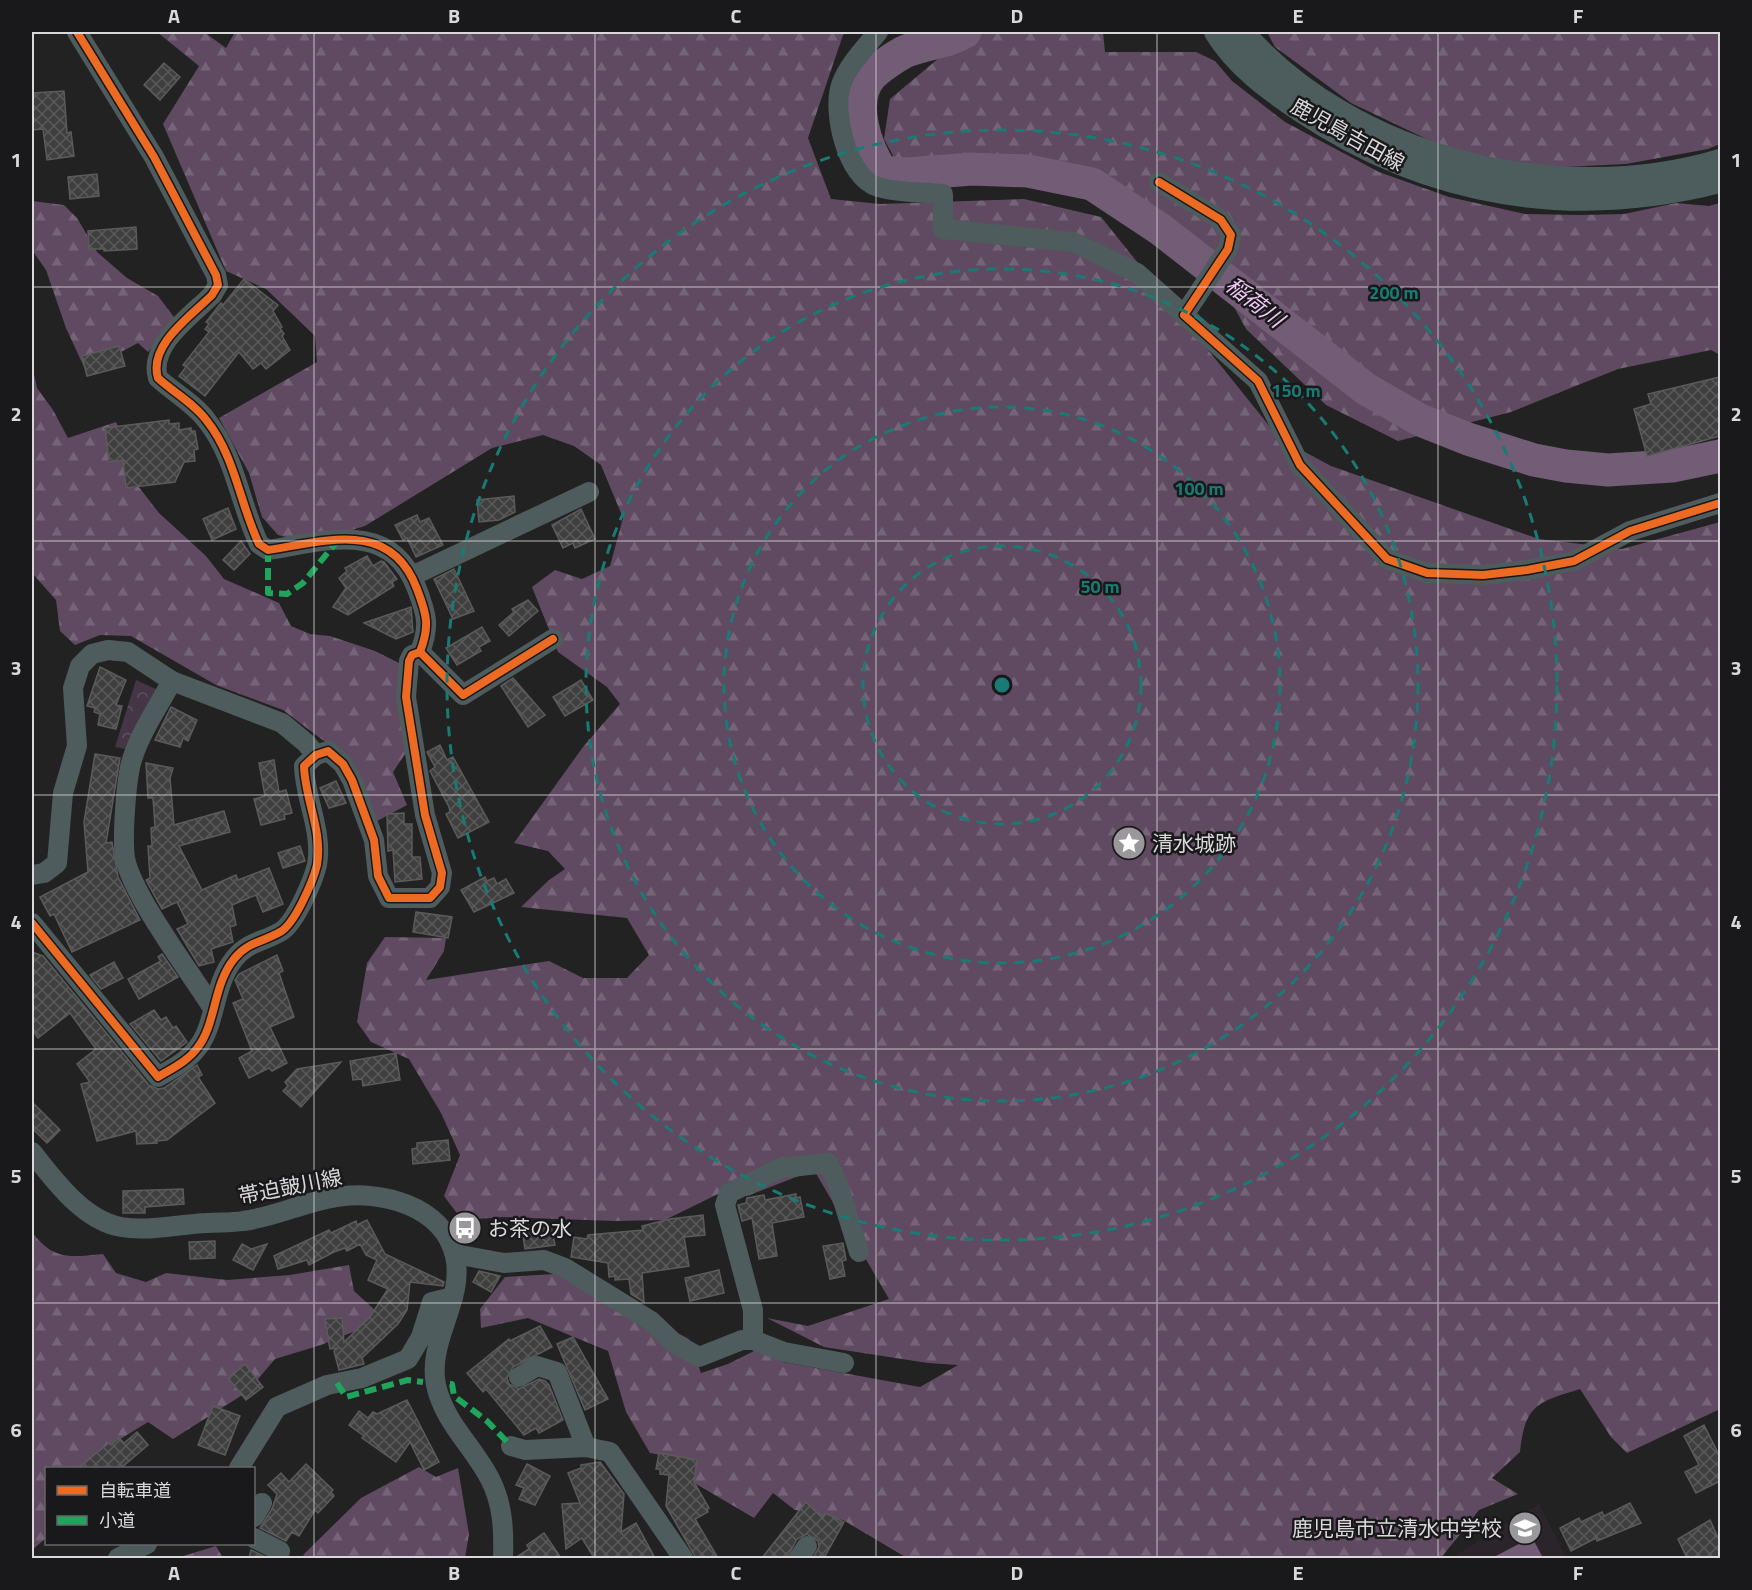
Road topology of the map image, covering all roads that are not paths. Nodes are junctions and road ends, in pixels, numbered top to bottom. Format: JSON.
{"nodes":[{"id":1,"x":77,"y":32,"type":"edge"},
{"id":2,"x":878,"y":32,"type":"edge"},
{"id":3,"x":1216,"y":32,"type":"edge"},
{"id":4,"x":1242,"y":32,"type":"edge"},
{"id":5,"x":1720,"y":161,"type":"edge"},
{"id":6,"x":1720,"y":181,"type":"edge"},
{"id":7,"x":1159,"y":182,"type":"dead end"},
{"id":8,"x":1188,"y":308,"type":"junction"},
{"id":9,"x":588,"y":492,"type":"dead end"},
{"id":10,"x":1720,"y":502,"type":"edge"},
{"id":11,"x":412,"y":576,"type":"junction"},
{"id":12,"x":553,"y":639,"type":"dead end"},
{"id":13,"x":420,"y":652,"type":"junction"},
{"id":14,"x":172,"y":681,"type":"junction"},
{"id":15,"x":316,"y":755,"type":"junction"},
{"id":16,"x":32,"y":875,"type":"edge"},
{"id":17,"x":32,"y":923,"type":"edge"},
{"id":18,"x":212,"y":1007,"type":"junction"},
{"id":19,"x":32,"y":1152,"type":"edge"},
{"id":20,"x":859,"y":1252,"type":"dead end"},
{"id":21,"x":455,"y":1254,"type":"junction"},
{"id":22,"x":453,"y":1297,"type":"junction"},
{"id":23,"x":753,"y":1340,"type":"junction"},
{"id":24,"x":844,"y":1363,"type":"dead end"},
{"id":25,"x":519,"y":1377,"type":"dead end"},
{"id":26,"x":511,"y":1446,"type":"dead end"},
{"id":27,"x":586,"y":1447,"type":"junction"},
{"id":28,"x":239,"y":1467,"type":"edge"},
{"id":29,"x":255,"y":1538,"type":"edge"},
{"id":30,"x":145,"y":1545,"type":"edge"},
{"id":31,"x":280,"y":1551,"type":"dead end"},
{"id":32,"x":117,"y":1558,"type":"edge"},
{"id":33,"x":503,"y":1558,"type":"edge"},
{"id":34,"x":682,"y":1558,"type":"edge"}],
"edges":[{"from":1,"to":11,"type":"street"},
{"from":2,"to":8,"type":"street"},
{"from":3,"to":6,"type":"main road","name":"鹿児島吉田線"},
{"from":4,"to":5,"type":"main road","name":"鹿児島吉田線"},
{"from":7,"to":8,"type":"street"},
{"from":8,"to":10,"type":"street"},
{"from":9,"to":11,"type":"street"},
{"from":11,"to":13,"type":"street"},
{"from":12,"to":13,"type":"street"},
{"from":13,"to":15,"type":"street"},
{"from":14,"to":15,"type":"street"},
{"from":14,"to":16,"type":"street"},
{"from":14,"to":18,"type":"street"},
{"from":15,"to":18,"type":"street"},
{"from":17,"to":18,"type":"street"},
{"from":19,"to":21,"type":"street","name":"帯迫皷川線"},
{"from":20,"to":23,"type":"street"},
{"from":21,"to":22,"type":"street","name":"帯迫皷川線"},
{"from":21,"to":23,"type":"street"},
{"from":22,"to":28,"type":"street"},
{"from":22,"to":33,"type":"street","name":"帯迫皷川線"},
{"from":23,"to":24,"type":"street"},
{"from":25,"to":27,"type":"street"},
{"from":26,"to":27,"type":"street"},
{"from":27,"to":34,"type":"street"},
{"from":29,"to":31,"type":"street"},
{"from":30,"to":32,"type":"street"}]}
